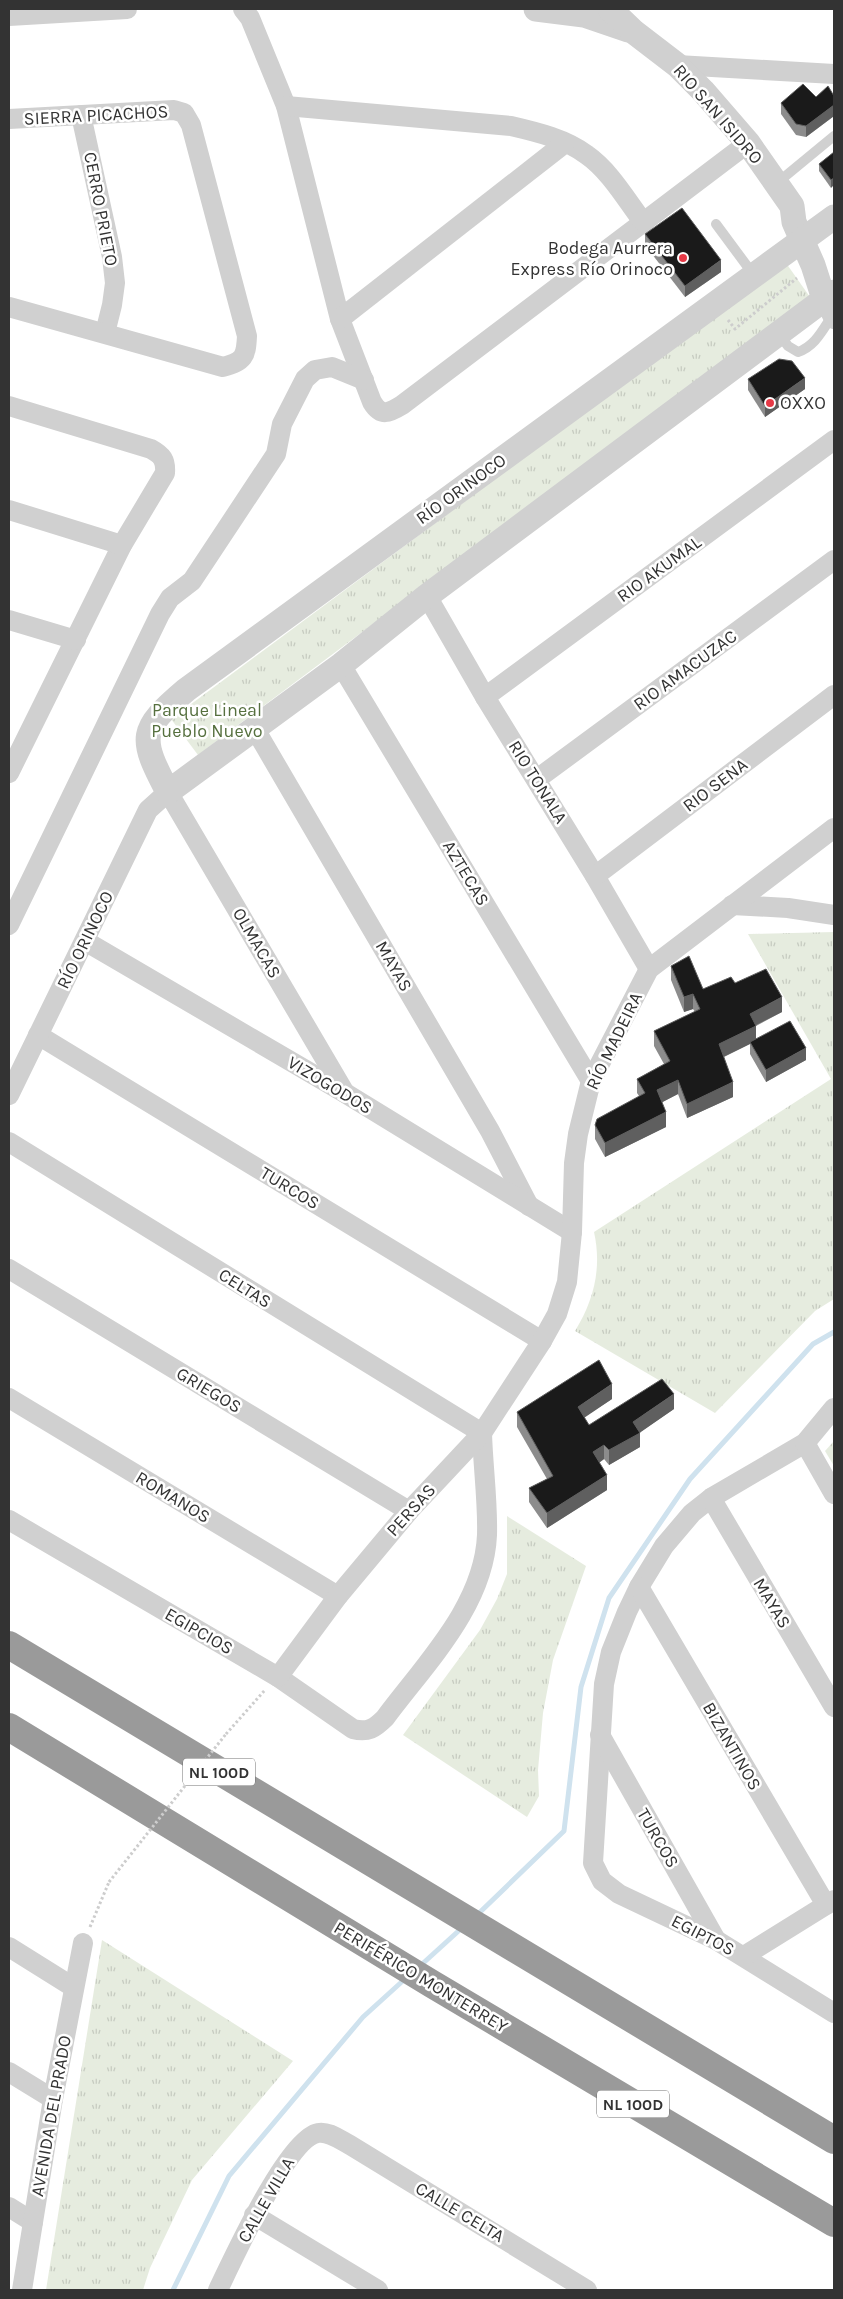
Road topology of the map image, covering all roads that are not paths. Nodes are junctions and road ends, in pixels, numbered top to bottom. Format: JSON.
{"nodes":[{"id":1,"x":128,"y":9,"type":"edge"},
{"id":2,"x":536,"y":9,"type":"edge"},
{"id":3,"x":610,"y":9,"type":"edge"},
{"id":4,"x":248,"y":12,"type":"edge"},
{"id":5,"x":586,"y":12,"type":"edge"},
{"id":6,"x":9,"y":16,"type":"edge"},
{"id":7,"x":634,"y":32,"type":"junction"},
{"id":8,"x":678,"y":65,"type":"junction"},
{"id":9,"x":834,"y":74,"type":"edge"},
{"id":10,"x":286,"y":106,"type":"junction"},
{"id":11,"x":81,"y":115,"type":"junction"},
{"id":12,"x":9,"y":119,"type":"edge"},
{"id":13,"x":834,"y":136,"type":"edge"},
{"id":14,"x":565,"y":143,"type":"junction"},
{"id":15,"x":748,"y":143,"type":"junction"},
{"id":16,"x":777,"y":183,"type":"junction"},
{"id":17,"x":792,"y":206,"type":"junction"},
{"id":18,"x":644,"y":222,"type":"junction"},
{"id":19,"x":716,"y":224,"type":"dead end"},
{"id":20,"x":831,"y":227,"type":"edge"},
{"id":21,"x":803,"y":241,"type":"junction"},
{"id":22,"x":753,"y":274,"type":"junction"},
{"id":23,"x":9,"y":307,"type":"edge"},
{"id":24,"x":831,"y":307,"type":"edge"},
{"id":25,"x":340,"y":319,"type":"junction"},
{"id":26,"x":105,"y":334,"type":"junction"},
{"id":27,"x":364,"y":380,"type":"junction"},
{"id":28,"x":9,"y":406,"type":"edge"},
{"id":29,"x":834,"y":440,"type":"edge"},
{"id":30,"x":9,"y":510,"type":"edge"},
{"id":31,"x":122,"y":545,"type":"junction"},
{"id":32,"x":834,"y":560,"type":"edge"},
{"id":33,"x":427,"y":596,"type":"junction"},
{"id":34,"x":9,"y":620,"type":"edge"},
{"id":35,"x":76,"y":640,"type":"junction"},
{"id":36,"x":341,"y":665,"type":"junction"},
{"id":37,"x":834,"y":695,"type":"edge"},
{"id":38,"x":485,"y":697,"type":"junction"},
{"id":39,"x":255,"y":729,"type":"junction"},
{"id":40,"x":18,"y":732,"type":"edge"},
{"id":41,"x":9,"y":773,"type":"edge"},
{"id":42,"x":536,"y":779,"type":"junction"},
{"id":43,"x":168,"y":792,"type":"junction"},
{"id":44,"x":834,"y":828,"type":"edge"},
{"id":45,"x":595,"y":876,"type":"junction"},
{"id":46,"x":732,"y":905,"type":"junction"},
{"id":47,"x":834,"y":915,"type":"edge"},
{"id":48,"x":9,"y":925,"type":"edge"},
{"id":49,"x":85,"y":942,"type":"junction"},
{"id":50,"x":649,"y":969,"type":"junction"},
{"id":51,"x":38,"y":1035,"type":"junction"},
{"id":52,"x":591,"y":1081,"type":"junction"},
{"id":53,"x":345,"y":1093,"type":"junction"},
{"id":54,"x":9,"y":1095,"type":"edge"},
{"id":55,"x":9,"y":1142,"type":"edge"},
{"id":56,"x":529,"y":1206,"type":"junction"},
{"id":57,"x":572,"y":1232,"type":"junction"},
{"id":58,"x":9,"y":1269,"type":"edge"},
{"id":59,"x":542,"y":1341,"type":"junction"},
{"id":60,"x":9,"y":1398,"type":"edge"},
{"id":61,"x":834,"y":1408,"type":"edge"},
{"id":62,"x":482,"y":1433,"type":"junction"},
{"id":63,"x":805,"y":1443,"type":"junction"},
{"id":64,"x":834,"y":1494,"type":"edge"},
{"id":65,"x":711,"y":1498,"type":"junction"},
{"id":66,"x":409,"y":1511,"type":"junction"},
{"id":67,"x":9,"y":1520,"type":"edge"},
{"id":68,"x":639,"y":1587,"type":"junction"},
{"id":69,"x":338,"y":1596,"type":"junction"},
{"id":70,"x":9,"y":1645,"type":"edge"},
{"id":71,"x":278,"y":1677,"type":"junction"},
{"id":72,"x":834,"y":1707,"type":"edge"},
{"id":73,"x":9,"y":1727,"type":"edge"},
{"id":74,"x":600,"y":1735,"type":"junction"},
{"id":75,"x":830,"y":1902,"type":"edge"},
{"id":76,"x":716,"y":1940,"type":"junction"},
{"id":77,"x":83,"y":1943,"type":"road end"},
{"id":78,"x":9,"y":1948,"type":"edge"},
{"id":79,"x":744,"y":1956,"type":"junction"},
{"id":80,"x":73,"y":1987,"type":"junction"},
{"id":81,"x":834,"y":2013,"type":"edge"},
{"id":82,"x":9,"y":2072,"type":"edge"},
{"id":83,"x":53,"y":2099,"type":"junction"},
{"id":84,"x":332,"y":2135,"type":"joint"},
{"id":85,"x":834,"y":2140,"type":"edge"},
{"id":86,"x":9,"y":2207,"type":"edge"},
{"id":87,"x":254,"y":2215,"type":"junction"},
{"id":88,"x":33,"y":2222,"type":"junction"},
{"id":89,"x":834,"y":2223,"type":"edge"},
{"id":90,"x":22,"y":2290,"type":"edge"},
{"id":91,"x":218,"y":2290,"type":"edge"},
{"id":92,"x":378,"y":2290,"type":"edge"},
{"id":93,"x":587,"y":2290,"type":"edge"}],
"edges":[{"from":1,"to":6,"type":"street"},
{"from":2,"to":5,"type":"street","name":"RIO SAN ISIDRO"},
{"from":3,"to":7,"type":"street","name":"RIO SAN ISIDRO"},
{"from":4,"to":10,"type":"street"},
{"from":5,"to":7,"type":"street","name":"RIO SAN ISIDRO"},
{"from":7,"to":8,"type":"street","name":"RIO SAN ISIDRO"},
{"from":8,"to":9,"type":"street"},
{"from":8,"to":15,"type":"street","name":"RIO SAN ISIDRO"},
{"from":10,"to":14,"type":"street"},
{"from":10,"to":25,"type":"street"},
{"from":11,"to":12,"type":"street","name":"SIERRA PICACHOS"},
{"from":11,"to":26,"type":"street","name":"CERRO PRIETO"},
{"from":11,"to":26,"type":"street","name":"SIERRA PICACHOS"},
{"from":13,"to":16,"type":"lane"},
{"from":14,"to":18,"type":"street"},
{"from":14,"to":25,"type":"street"},
{"from":15,"to":16,"type":"street","name":"RIO SAN ISIDRO"},
{"from":15,"to":18,"type":"street"},
{"from":16,"to":17,"type":"street","name":"RIO SAN ISIDRO"},
{"from":17,"to":20,"type":"street"},
{"from":17,"to":21,"type":"street","name":"RIO SAN ISIDRO"},
{"from":18,"to":27,"type":"street"},
{"from":19,"to":22,"type":"lane"},
{"from":20,"to":21,"type":"street","name":"RÍO ORINOCO"},
{"from":21,"to":22,"type":"street","name":"RÍO ORINOCO"},
{"from":21,"to":24,"type":"street","name":"RIO SAN ISIDRO"},
{"from":22,"to":43,"type":"street","name":"RÍO ORINOCO"},
{"from":23,"to":26,"type":"street"},
{"from":24,"to":33,"type":"street","name":"RÍO ORINOCO"},
{"from":25,"to":27,"type":"street"},
{"from":27,"to":48,"type":"street"},
{"from":28,"to":31,"type":"street"},
{"from":29,"to":38,"type":"street","name":"RIO AKUMAL"},
{"from":30,"to":31,"type":"street"},
{"from":31,"to":35,"type":"street"},
{"from":32,"to":42,"type":"street","name":"RIO AMACUZAC"},
{"from":33,"to":36,"type":"street","name":"RÍO ORINOCO"},
{"from":33,"to":38,"type":"street","name":"RIO TONALA"},
{"from":34,"to":35,"type":"street"},
{"from":35,"to":40,"type":"street"},
{"from":36,"to":39,"type":"street","name":"RÍO ORINOCO"},
{"from":36,"to":52,"type":"street","name":"AZTECAS"},
{"from":37,"to":45,"type":"street","name":"RIO SENA"},
{"from":38,"to":42,"type":"street","name":"RIO TONALA"},
{"from":39,"to":43,"type":"street","name":"RÍO ORINOCO"},
{"from":39,"to":56,"type":"street","name":"MAYAS"},
{"from":40,"to":41,"type":"street"},
{"from":42,"to":45,"type":"street","name":"RIO TONALA"},
{"from":43,"to":49,"type":"street","name":"RÍO ORINOCO"},
{"from":43,"to":53,"type":"street","name":"OLMACAS"},
{"from":44,"to":46,"type":"street","name":"RÍO MADEIRA"},
{"from":45,"to":50,"type":"street","name":"RIO TONALA"},
{"from":46,"to":47,"type":"street"},
{"from":46,"to":50,"type":"street","name":"RÍO MADEIRA"},
{"from":49,"to":51,"type":"street","name":"RÍO ORINOCO"},
{"from":49,"to":53,"type":"street","name":"VIZOGODOS"},
{"from":50,"to":52,"type":"street","name":"RÍO MADEIRA"},
{"from":51,"to":54,"type":"street","name":"RÍO ORINOCO"},
{"from":51,"to":59,"type":"street","name":"TURCOS"},
{"from":52,"to":57,"type":"street","name":"RÍO MADEIRA"},
{"from":53,"to":56,"type":"street","name":"VIZOGODOS"},
{"from":55,"to":62,"type":"street","name":"CELTAS"},
{"from":56,"to":57,"type":"street","name":"VIZOGODOS"},
{"from":57,"to":59,"type":"street","name":"RÍO MADEIRA"},
{"from":58,"to":66,"type":"street","name":"GRIEGOS"},
{"from":59,"to":62,"type":"street","name":"PERSAS"},
{"from":60,"to":69,"type":"street","name":"ROMANOS"},
{"from":61,"to":63,"type":"street"},
{"from":62,"to":66,"type":"street","name":"PERSAS"},
{"from":62,"to":71,"type":"street","name":"EGIPCIOS"},
{"from":63,"to":64,"type":"street"},
{"from":63,"to":65,"type":"street","name":"EGIPTOS"},
{"from":65,"to":68,"type":"street","name":"EGIPTOS"},
{"from":65,"to":72,"type":"street","name":"MAYAS"},
{"from":66,"to":69,"type":"street","name":"PERSAS"},
{"from":67,"to":71,"type":"street","name":"EGIPCIOS"},
{"from":68,"to":74,"type":"street","name":"EGIPTOS"},
{"from":68,"to":75,"type":"street","name":"BIZANTINOS"},
{"from":69,"to":71,"type":"street","name":"PERSAS"},
{"from":70,"to":85,"type":"highway","number":"NL 100D"},
{"from":73,"to":89,"type":"highway","name":"PERIFÉRICO MONTERREY","number":"NL 100D"},
{"from":74,"to":76,"type":"street","name":"TURCOS"},
{"from":74,"to":76,"type":"street","name":"EGIPTOS"},
{"from":75,"to":79,"type":"street"},
{"from":76,"to":79,"type":"street","name":"EGIPTOS"},
{"from":77,"to":80,"type":"street","name":"AVENIDA DEL PRADO"},
{"from":78,"to":80,"type":"street"},
{"from":79,"to":81,"type":"street","name":"EGIPTOS"},
{"from":80,"to":83,"type":"street","name":"AVENIDA DEL PRADO"},
{"from":82,"to":83,"type":"street"},
{"from":83,"to":88,"type":"street","name":"AVENIDA DEL PRADO"},
{"from":84,"to":87,"type":"street","name":"CALLE VILLA"},
{"from":84,"to":93,"type":"street","name":"CALLE CELTA"},
{"from":86,"to":88,"type":"street"},
{"from":87,"to":91,"type":"street","name":"CALLE VILLA"},
{"from":87,"to":92,"type":"street"},
{"from":88,"to":90,"type":"street","name":"AVENIDA DEL PRADO"}]}
